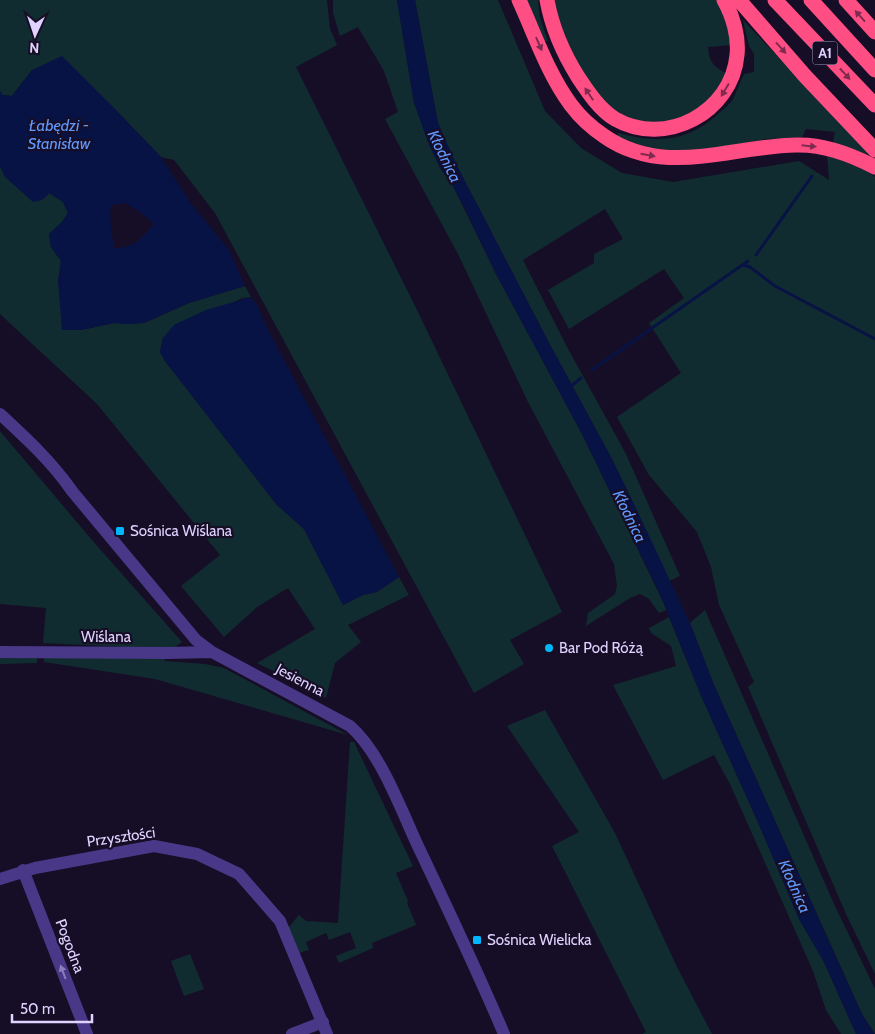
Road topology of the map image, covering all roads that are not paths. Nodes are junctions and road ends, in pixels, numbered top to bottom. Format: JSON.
{"nodes":[{"id":1,"x":519,"y":0,"type":"edge"},
{"id":2,"x":547,"y":0,"type":"edge"},
{"id":3,"x":724,"y":0,"type":"edge"},
{"id":4,"x":739,"y":0,"type":"edge"},
{"id":5,"x":775,"y":0,"type":"edge"},
{"id":6,"x":811,"y":0,"type":"edge"},
{"id":7,"x":846,"y":0,"type":"edge"},
{"id":8,"x":875,"y":32,"type":"edge"},
{"id":9,"x":875,"y":70,"type":"edge"},
{"id":10,"x":875,"y":106,"type":"edge"},
{"id":11,"x":875,"y":150,"type":"edge"},
{"id":12,"x":875,"y":167,"type":"edge"},
{"id":13,"x":0,"y":414,"type":"edge"},
{"id":14,"x":0,"y":652,"type":"edge"},
{"id":15,"x":212,"y":652,"type":"junction"},
{"id":16,"x":23,"y":870,"type":"junction"},
{"id":17,"x":0,"y":879,"type":"edge"},
{"id":18,"x":325,"y":1028,"type":"edge"},
{"id":19,"x":504,"y":1033,"type":"edge"},
{"id":20,"x":87,"y":1034,"type":"edge"},
{"id":21,"x":292,"y":1034,"type":"edge"}],
"edges":[{"from":1,"to":12,"type":"highway","one_way":true},
{"from":3,"to":2,"type":"highway","one_way":true},
{"from":4,"to":11,"type":"highway","one_way":true},
{"from":5,"to":10,"type":"highway","number":"A1","one_way":true},
{"from":6,"to":9,"type":"highway","number":"A1"},
{"from":8,"to":7,"type":"highway","one_way":true},
{"from":13,"to":15,"type":"street","name":"Jesienna"},
{"from":14,"to":15,"type":"street","name":"Wiślana"},
{"from":15,"to":19,"type":"street","name":"Jesienna"},
{"from":16,"to":17,"type":"street","name":"Przyszłości"},
{"from":16,"to":18,"type":"street","name":"Przyszłości"},
{"from":20,"to":16,"type":"street","name":"Pogodna","one_way":true},
{"from":18,"to":21,"type":"street"}]}
